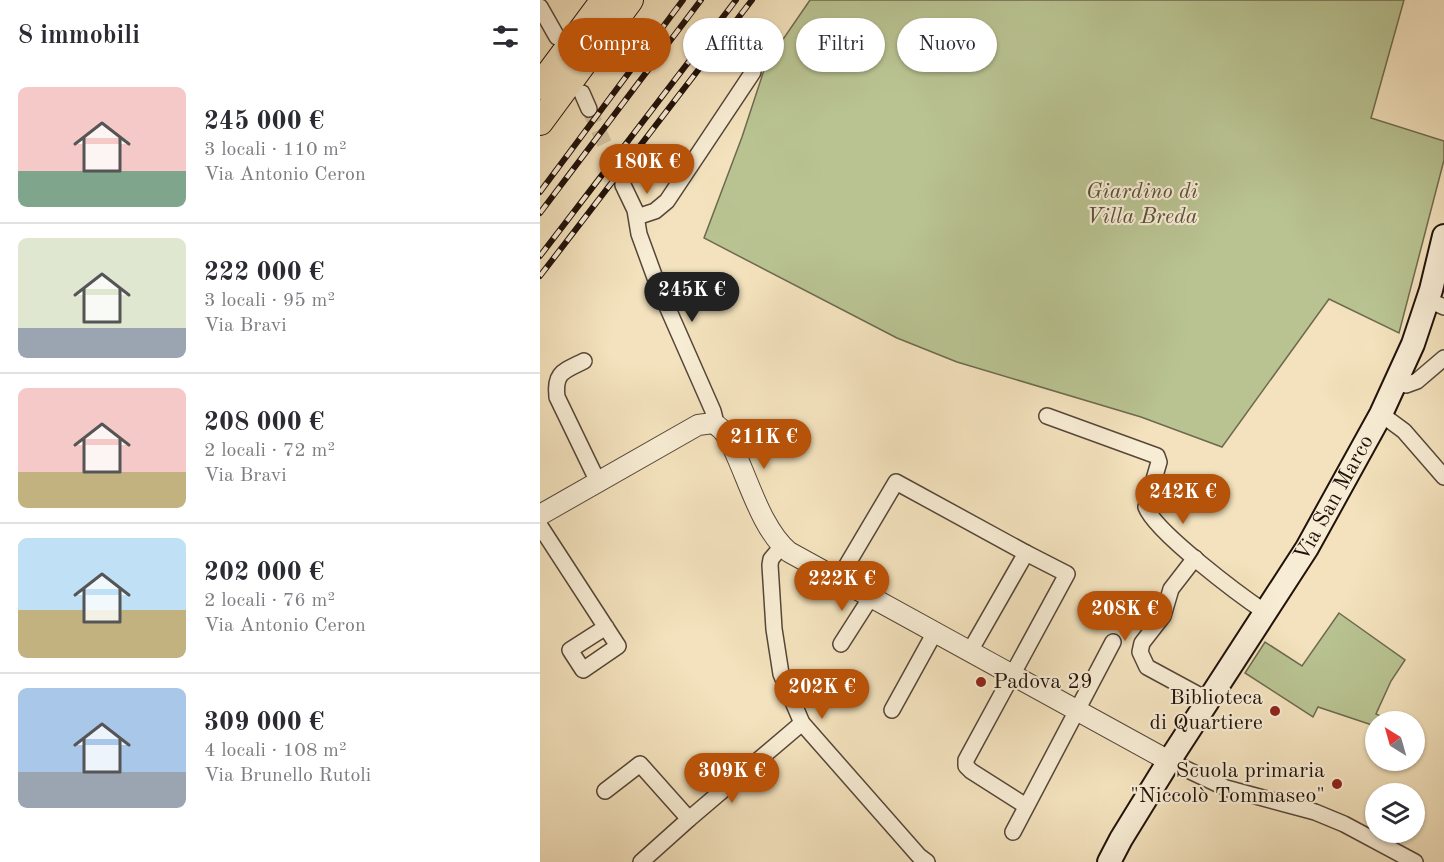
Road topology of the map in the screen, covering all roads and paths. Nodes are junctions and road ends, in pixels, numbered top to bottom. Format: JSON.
{"nodes":[{"id":1,"x":604,"y":0,"type":"edge"},
{"id":2,"x":630,"y":0,"type":"edge"},
{"id":3,"x":540,"y":7,"type":"edge"},
{"id":4,"x":557,"y":37,"type":"dead end"},
{"id":5,"x":753,"y":72,"type":"dead end"},
{"id":6,"x":540,"y":86,"type":"edge"},
{"id":7,"x":582,"y":93,"type":"dead end"},
{"id":8,"x":589,"y":109,"type":"tunnel mouth"},
{"id":9,"x":540,"y":122,"type":"edge"},
{"id":10,"x":623,"y":186,"type":"tunnel mouth"},
{"id":11,"x":637,"y":217,"type":"junction"},
{"id":12,"x":1444,"y":236,"type":"edge"},
{"id":13,"x":1441,"y":268,"type":"edge"},
{"id":14,"x":1436,"y":304,"type":"edge"},
{"id":15,"x":1444,"y":358,"type":"edge"},
{"id":16,"x":584,"y":361,"type":"dead end"},
{"id":17,"x":1397,"y":381,"type":"junction"},
{"id":18,"x":1381,"y":414,"type":"junction"},
{"id":19,"x":1049,"y":415,"type":"dead end"},
{"id":20,"x":720,"y":428,"type":"junction"},
{"id":21,"x":1444,"y":477,"type":"edge"},
{"id":22,"x":598,"y":482,"type":"junction"},
{"id":23,"x":540,"y":515,"type":"edge"},
{"id":24,"x":540,"y":526,"type":"edge"},
{"id":25,"x":782,"y":546,"type":"junction"},
{"id":26,"x":1026,"y":553,"type":"junction"},
{"id":27,"x":1195,"y":558,"type":"junction"},
{"id":28,"x":838,"y":579,"type":"junction"},
{"id":29,"x":871,"y":597,"type":"junction"},
{"id":30,"x":1265,"y":612,"type":"junction"},
{"id":31,"x":606,"y":627,"type":"dead end"},
{"id":32,"x":935,"y":632,"type":"junction"},
{"id":33,"x":1113,"y":642,"type":"dead end"},
{"id":34,"x":841,"y":644,"type":"dead end"},
{"id":35,"x":970,"y":651,"type":"junction"},
{"id":36,"x":1013,"y":674,"type":"junction"},
{"id":37,"x":1208,"y":700,"type":"junction"},
{"id":38,"x":892,"y":710,"type":"dead end"},
{"id":39,"x":1078,"y":710,"type":"junction"},
{"id":40,"x":802,"y":723,"type":"junction"},
{"id":41,"x":1169,"y":761,"type":"junction"},
{"id":42,"x":605,"y":791,"type":"dead end"},
{"id":43,"x":1026,"y":806,"type":"junction"},
{"id":44,"x":689,"y":819,"type":"junction"},
{"id":45,"x":1013,"y":832,"type":"dead end"},
{"id":46,"x":641,"y":862,"type":"edge"},
{"id":47,"x":927,"y":862,"type":"edge"},
{"id":48,"x":1109,"y":862,"type":"edge"},
{"id":49,"x":1415,"y":862,"type":"edge"}],
"edges":[{"from":1,"to":6,"type":"highway"},
{"from":2,"to":9,"type":"highway"},
{"from":3,"to":4,"type":"street"},
{"from":5,"to":11,"type":"street"},
{"from":7,"to":8,"type":"street"},
{"from":10,"to":11,"type":"street"},
{"from":11,"to":20,"type":"street"},
{"from":12,"to":13,"type":"main road","name":"Via San Marco"},
{"from":13,"to":14,"type":"main road","name":"Via San Marco"},
{"from":14,"to":17,"type":"main road","name":"Via San Marco"},
{"from":15,"to":17,"type":"street"},
{"from":16,"to":22,"type":"street"},
{"from":17,"to":18,"type":"main road","name":"Via San Marco"},
{"from":18,"to":21,"type":"street"},
{"from":18,"to":30,"type":"main road","name":"Via San Marco"},
{"from":19,"to":27,"type":"street"},
{"from":20,"to":22,"type":"street"},
{"from":20,"to":25,"type":"street"},
{"from":22,"to":23,"type":"street"},
{"from":24,"to":31,"type":"street"},
{"from":25,"to":28,"type":"street"},
{"from":25,"to":40,"type":"street"},
{"from":26,"to":28,"type":"street"},
{"from":26,"to":35,"type":"street"},
{"from":26,"to":36,"type":"street"},
{"from":27,"to":30,"type":"street"},
{"from":27,"to":37,"type":"street"},
{"from":28,"to":29,"type":"street"},
{"from":29,"to":32,"type":"street"},
{"from":29,"to":34,"type":"street"},
{"from":30,"to":37,"type":"main road","name":"Via San Marco"},
{"from":32,"to":35,"type":"street"},
{"from":32,"to":38,"type":"street"},
{"from":33,"to":39,"type":"street"},
{"from":35,"to":36,"type":"street"},
{"from":36,"to":39,"type":"street"},
{"from":36,"to":43,"type":"street"},
{"from":37,"to":41,"type":"main road","name":"Via San Marco"},
{"from":39,"to":41,"type":"street"},
{"from":39,"to":43,"type":"street"},
{"from":40,"to":44,"type":"street"},
{"from":40,"to":47,"type":"street"},
{"from":41,"to":48,"type":"main road","name":"Via San Marco"},
{"from":41,"to":49,"type":"street"},
{"from":42,"to":44,"type":"street"},
{"from":43,"to":45,"type":"street"},
{"from":44,"to":46,"type":"street"}]}
